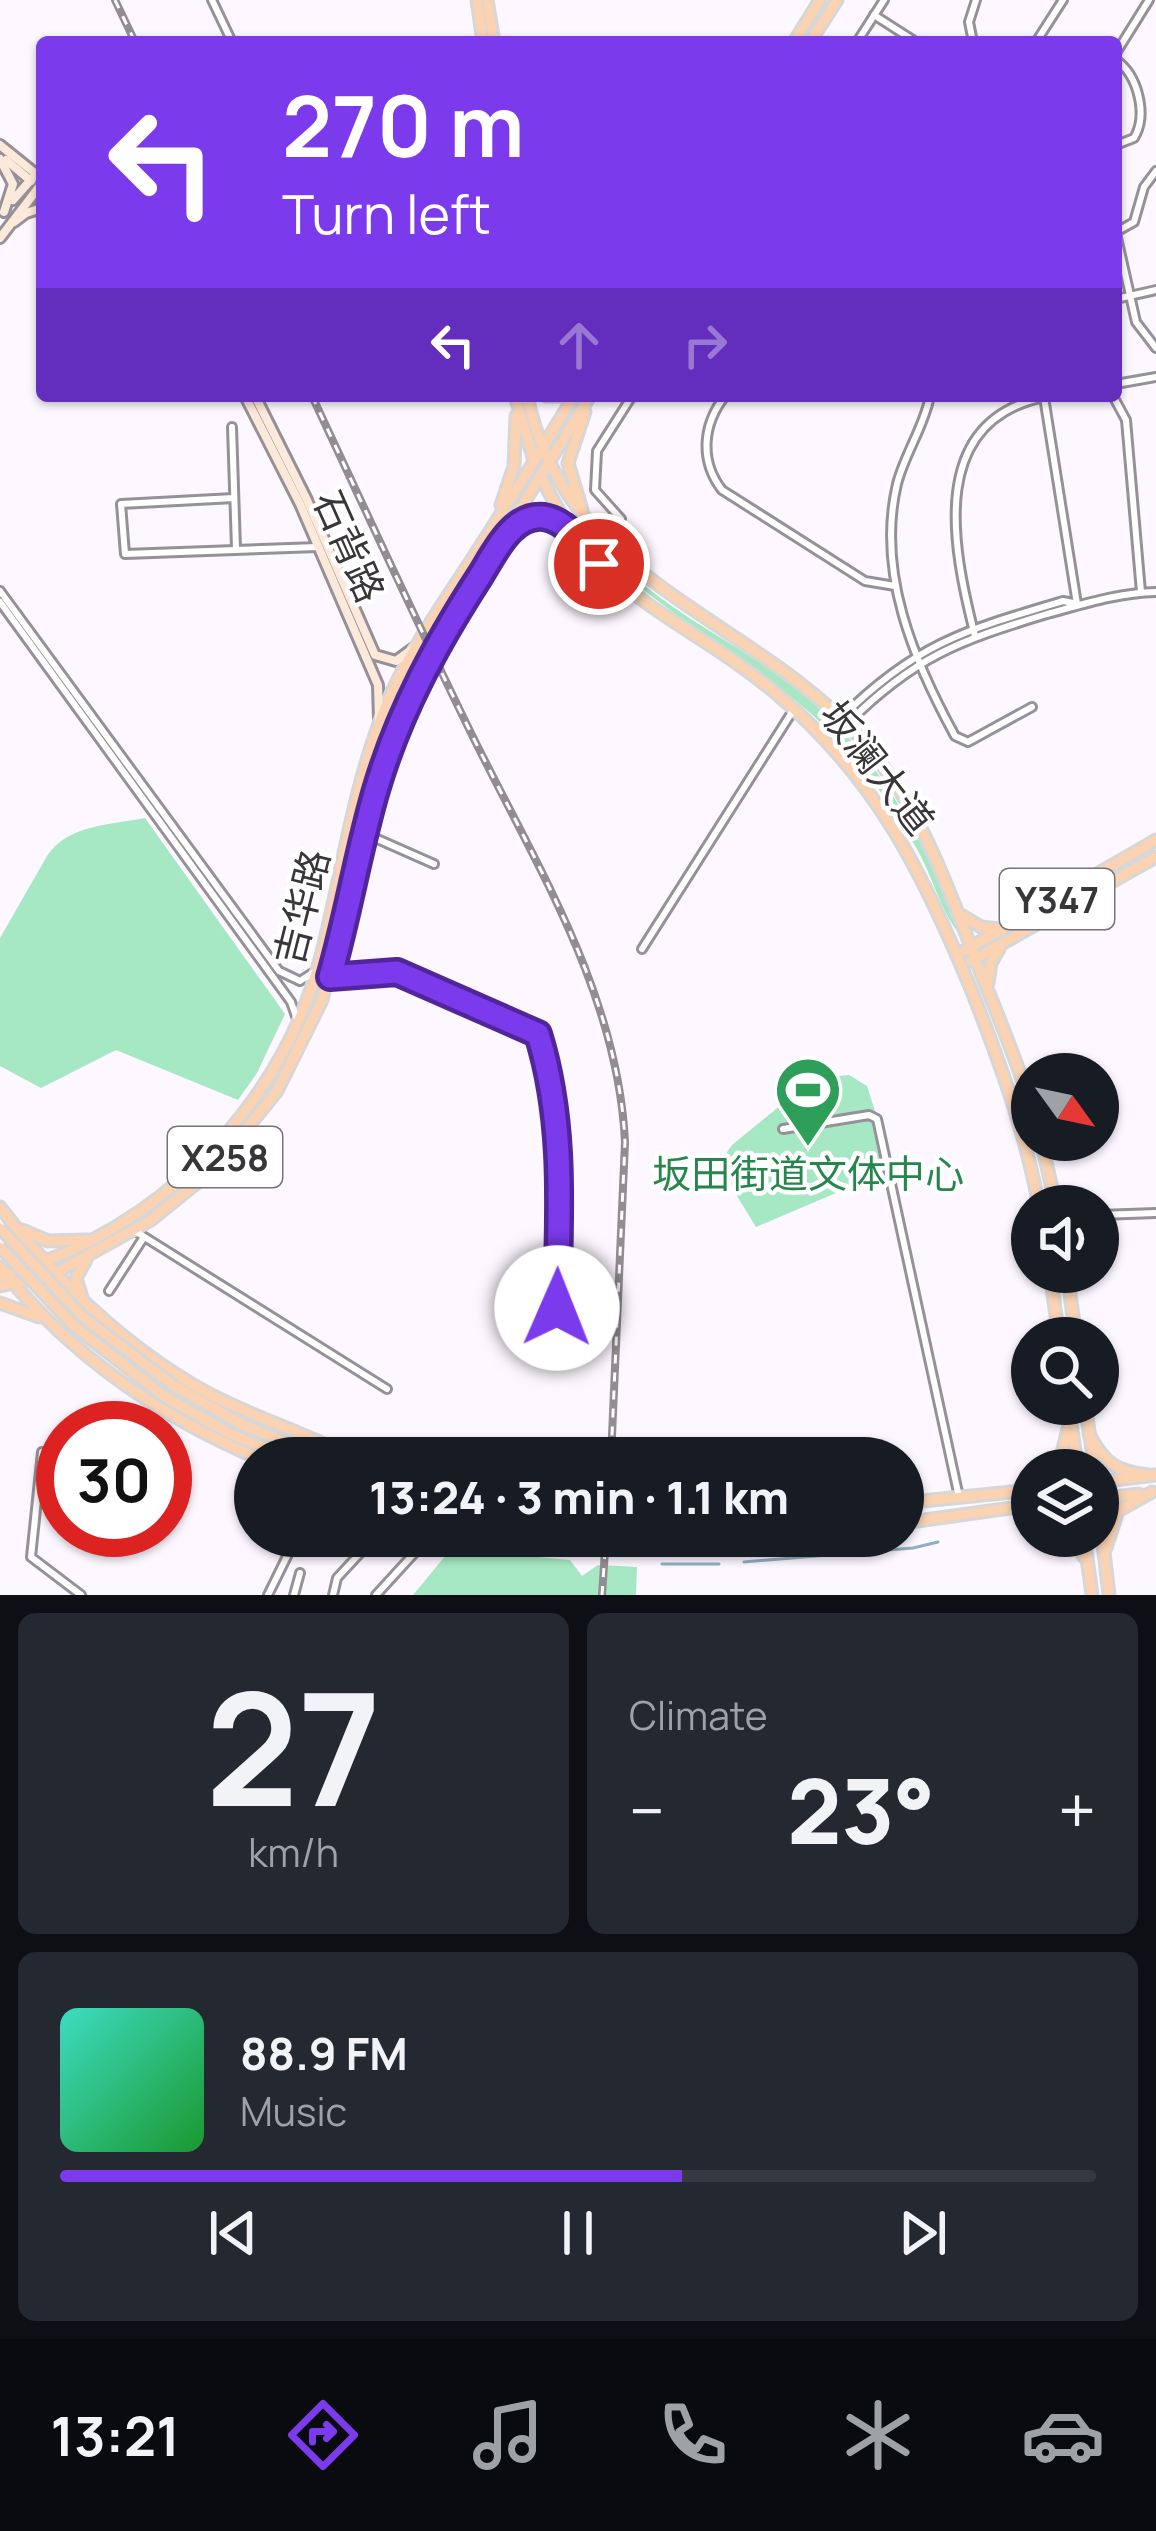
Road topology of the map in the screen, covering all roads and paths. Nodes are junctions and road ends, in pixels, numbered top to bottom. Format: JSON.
{"nodes":[{"id":1,"x":212,"y":0,"type":"edge"},
{"id":2,"x":477,"y":0,"type":"edge"},
{"id":3,"x":487,"y":0,"type":"edge"},
{"id":4,"x":820,"y":0,"type":"edge"},
{"id":5,"x":836,"y":0,"type":"edge"},
{"id":6,"x":884,"y":0,"type":"edge"},
{"id":7,"x":976,"y":0,"type":"edge"},
{"id":8,"x":1063,"y":0,"type":"edge"},
{"id":9,"x":1150,"y":0,"type":"edge"},
{"id":10,"x":874,"y":15,"type":"junction"},
{"id":11,"x":229,"y":36,"type":"edge"},
{"id":12,"x":482,"y":36,"type":"edge"},
{"id":13,"x":493,"y":36,"type":"edge"},
{"id":14,"x":798,"y":36,"type":"edge"},
{"id":15,"x":814,"y":36,"type":"edge"},
{"id":16,"x":861,"y":36,"type":"edge"},
{"id":17,"x":907,"y":36,"type":"edge"},
{"id":18,"x":972,"y":36,"type":"edge"},
{"id":19,"x":1040,"y":36,"type":"edge"},
{"id":20,"x":1122,"y":47,"type":"edge"},
{"id":21,"x":1122,"y":64,"type":"edge"},
{"id":22,"x":1122,"y":143,"type":"edge"},
{"id":23,"x":0,"y":145,"type":"edge"},
{"id":24,"x":0,"y":157,"type":"edge"},
{"id":25,"x":1156,"y":171,"type":"edge"},
{"id":26,"x":36,"y":180,"type":"edge"},
{"id":27,"x":36,"y":181,"type":"edge"},
{"id":28,"x":36,"y":184,"type":"edge"},
{"id":29,"x":36,"y":185,"type":"edge"},
{"id":30,"x":36,"y":210,"type":"edge"},
{"id":31,"x":2,"y":215,"type":"edge"},
{"id":32,"x":1122,"y":229,"type":"edge"},
{"id":33,"x":2,"y":234,"type":"edge"},
{"id":34,"x":1122,"y":257,"type":"edge"},
{"id":35,"x":1156,"y":290,"type":"edge"},
{"id":36,"x":1130,"y":296,"type":"junction"},
{"id":37,"x":1122,"y":298,"type":"edge"},
{"id":38,"x":1156,"y":348,"type":"edge"},
{"id":39,"x":1156,"y":377,"type":"edge"},
{"id":40,"x":1122,"y":383,"type":"edge"},
{"id":41,"x":248,"y":402,"type":"edge"},
{"id":42,"x":258,"y":402,"type":"edge"},
{"id":43,"x":516,"y":402,"type":"edge"},
{"id":44,"x":517,"y":402,"type":"edge"},
{"id":45,"x":529,"y":402,"type":"edge"},
{"id":46,"x":570,"y":402,"type":"edge"},
{"id":47,"x":587,"y":402,"type":"edge"},
{"id":48,"x":589,"y":402,"type":"edge"},
{"id":49,"x":628,"y":402,"type":"edge"},
{"id":50,"x":721,"y":402,"type":"edge"},
{"id":51,"x":927,"y":402,"type":"edge"},
{"id":52,"x":1024,"y":402,"type":"edge"},
{"id":53,"x":1047,"y":402,"type":"edge"},
{"id":54,"x":1116,"y":402,"type":"edge"},
{"id":55,"x":232,"y":427,"type":"dead end"},
{"id":56,"x":542,"y":448,"type":"junction"},
{"id":57,"x":534,"y":461,"type":"junction"},
{"id":58,"x":548,"y":462,"type":"junction"},
{"id":59,"x":540,"y":474,"type":"junction"},
{"id":60,"x":234,"y":498,"type":"junction"},
{"id":61,"x":621,"y":519,"type":"dead end"},
{"id":62,"x":586,"y":521,"type":"junction"},
{"id":63,"x":494,"y":525,"type":"junction"},
{"id":64,"x":507,"y":533,"type":"junction"},
{"id":65,"x":576,"y":536,"type":"junction"},
{"id":66,"x":319,"y":547,"type":"junction"},
{"id":67,"x":236,"y":548,"type":"junction"},
{"id":68,"x":897,"y":586,"type":"junction"},
{"id":69,"x":0,"y":590,"type":"edge"},
{"id":70,"x":1142,"y":592,"type":"junction"},
{"id":71,"x":1156,"y":592,"type":"edge"},
{"id":72,"x":0,"y":602,"type":"edge"},
{"id":73,"x":1077,"y":604,"type":"junction"},
{"id":74,"x":974,"y":632,"type":"junction"},
{"id":75,"x":416,"y":646,"type":"junction"},
{"id":76,"x":918,"y":658,"type":"junction"},
{"id":77,"x":1032,"y":707,"type":"dead end"},
{"id":78,"x":794,"y":709,"type":"junction"},
{"id":79,"x":844,"y":721,"type":"junction"},
{"id":80,"x":378,"y":725,"type":"junction"},
{"id":81,"x":365,"y":833,"type":"junction"},
{"id":82,"x":1156,"y":840,"type":"edge"},
{"id":83,"x":1156,"y":857,"type":"edge"},
{"id":84,"x":434,"y":864,"type":"dead end"},
{"id":85,"x":960,"y":914,"type":"junction"},
{"id":86,"x":1006,"y":928,"type":"junction"},
{"id":87,"x":1006,"y":941,"type":"junction"},
{"id":88,"x":642,"y":949,"type":"dead end"},
{"id":89,"x":974,"y":953,"type":"junction"},
{"id":90,"x":959,"y":961,"type":"junction"},
{"id":91,"x":317,"y":970,"type":"junction"},
{"id":92,"x":330,"y":977,"type":"junction"},
{"id":93,"x":988,"y":989,"type":"junction"},
{"id":94,"x":297,"y":1022,"type":"junction"},
{"id":95,"x":1012,"y":1053,"type":"edge"},
{"id":96,"x":782,"y":1129,"type":"dead end"},
{"id":97,"x":1035,"y":1185,"type":"edge"},
{"id":98,"x":0,"y":1207,"type":"edge"},
{"id":99,"x":1156,"y":1213,"type":"edge"},
{"id":100,"x":1119,"y":1214,"type":"edge"},
{"id":101,"x":10,"y":1220,"type":"junction"},
{"id":102,"x":0,"y":1228,"type":"edge"},
{"id":103,"x":140,"y":1234,"type":"junction"},
{"id":104,"x":92,"y":1239,"type":"junction"},
{"id":105,"x":0,"y":1247,"type":"edge"},
{"id":106,"x":90,"y":1257,"type":"junction"},
{"id":107,"x":43,"y":1263,"type":"junction"},
{"id":108,"x":54,"y":1274,"type":"junction"},
{"id":109,"x":3,"y":1277,"type":"edge"},
{"id":110,"x":109,"y":1291,"type":"dead end"},
{"id":111,"x":0,"y":1303,"type":"edge"},
{"id":112,"x":88,"y":1308,"type":"junction"},
{"id":113,"x":557,"y":1308,"type":"dead end"},
{"id":114,"x":50,"y":1323,"type":"junction"},
{"id":115,"x":387,"y":1389,"type":"dead end"},
{"id":116,"x":1088,"y":1425,"type":"edge"},
{"id":117,"x":1089,"y":1434,"type":"junction"},
{"id":118,"x":238,"y":1437,"type":"edge"},
{"id":119,"x":273,"y":1437,"type":"edge"},
{"id":120,"x":309,"y":1437,"type":"edge"},
{"id":121,"x":234,"y":1447,"type":"edge"},
{"id":122,"x":1092,"y":1449,"type":"edge"},
{"id":123,"x":1152,"y":1475,"type":"edge"},
{"id":124,"x":1119,"y":1479,"type":"edge"},
{"id":125,"x":1154,"y":1492,"type":"edge"},
{"id":126,"x":1011,"y":1493,"type":"edge"},
{"id":127,"x":959,"y":1497,"type":"junction"},
{"id":128,"x":1119,"y":1497,"type":"edge"},
{"id":129,"x":924,"y":1501,"type":"edge"},
{"id":130,"x":1011,"y":1508,"type":"edge"},
{"id":131,"x":36,"y":1509,"type":"edge"},
{"id":132,"x":1119,"y":1510,"type":"edge"},
{"id":133,"x":924,"y":1520,"type":"edge"},
{"id":134,"x":287,"y":1557,"type":"edge"},
{"id":135,"x":357,"y":1557,"type":"edge"},
{"id":136,"x":411,"y":1557,"type":"edge"},
{"id":137,"x":1084,"y":1557,"type":"edge"},
{"id":138,"x":1087,"y":1557,"type":"edge"},
{"id":139,"x":1105,"y":1557,"type":"edge"},
{"id":140,"x":1087,"y":1561,"type":"junction"},
{"id":141,"x":300,"y":1573,"type":"dead end"},
{"id":142,"x":81,"y":1595,"type":"edge"},
{"id":143,"x":268,"y":1595,"type":"edge"},
{"id":144,"x":294,"y":1595,"type":"edge"},
{"id":145,"x":333,"y":1595,"type":"edge"},
{"id":146,"x":376,"y":1595,"type":"edge"},
{"id":147,"x":1092,"y":1595,"type":"edge"},
{"id":148,"x":1109,"y":1595,"type":"edge"}],
"edges":[{"from":1,"to":11,"type":"street"},
{"from":2,"to":12,"type":"main road"},
{"from":3,"to":13,"type":"main road"},
{"from":4,"to":14,"type":"main road"},
{"from":5,"to":15,"type":"main road"},
{"from":6,"to":10,"type":"street"},
{"from":7,"to":18,"type":"street"},
{"from":8,"to":19,"type":"street"},
{"from":9,"to":20,"type":"street"},
{"from":10,"to":16,"type":"street"},
{"from":10,"to":17,"type":"street"},
{"from":21,"to":22,"type":"street"},
{"from":23,"to":26,"type":"main road"},
{"from":24,"to":27,"type":"main road"},
{"from":24,"to":31,"type":"main road"},
{"from":25,"to":32,"type":"street"},
{"from":28,"to":31,"type":"main road"},
{"from":29,"to":33,"type":"main road"},
{"from":30,"to":33,"type":"main road"},
{"from":34,"to":36,"type":"street"},
{"from":35,"to":36,"type":"street"},
{"from":36,"to":37,"type":"street"},
{"from":36,"to":38,"type":"street"},
{"from":39,"to":40,"type":"street"},
{"from":41,"to":66,"type":"main road","name":"石背路"},
{"from":42,"to":75,"type":"main road","name":"石背路"},
{"from":43,"to":63,"type":"main road","number":"X258"},
{"from":44,"to":57,"type":"main road","name":"坂澜大道"},
{"from":45,"to":56,"type":"main road"},
{"from":46,"to":56,"type":"main road","name":"吉华路"},
{"from":47,"to":58,"type":"main road","name":"吉华路"},
{"from":48,"to":62,"type":"main road"},
{"from":49,"to":61,"type":"street"},
{"from":50,"to":68,"type":"street"},
{"from":51,"to":68,"type":"street"},
{"from":52,"to":74,"type":"street"},
{"from":53,"to":73,"type":"street"},
{"from":54,"to":70,"type":"street"},
{"from":55,"to":60,"type":"street"},
{"from":56,"to":57,"type":"main road","name":"吉华路","number":"X258"},
{"from":56,"to":58,"type":"main road"},
{"from":57,"to":59,"type":"main road","name":"坂澜大道"},
{"from":57,"to":63,"type":"main road","name":"吉华路","number":"X258"},
{"from":58,"to":59,"type":"main road","name":"吉华路","number":"X258"},
{"from":58,"to":62,"type":"main road","name":"坂澜大道"},
{"from":59,"to":64,"type":"main road","name":"吉华路","number":"X258"},
{"from":59,"to":65,"type":"main road","name":"坂澜大道"},
{"from":60,"to":67,"type":"street"},
{"from":60,"to":67,"type":"street"},
{"from":62,"to":79,"type":"main road","name":"坂澜大道"},
{"from":63,"to":75,"type":"main road","name":"吉华路","number":"X258"},
{"from":64,"to":65,"type":"main road"},
{"from":64,"to":81,"type":"main road","name":"吉华路","number":"X258"},
{"from":65,"to":78,"type":"main road","name":"坂澜大道"},
{"from":66,"to":67,"type":"street"},
{"from":66,"to":80,"type":"main road","name":"石背路"},
{"from":68,"to":76,"type":"street"},
{"from":69,"to":91,"type":"street"},
{"from":70,"to":71,"type":"street"},
{"from":70,"to":73,"type":"street"},
{"from":72,"to":94,"type":"street"},
{"from":73,"to":74,"type":"street"},
{"from":74,"to":76,"type":"street"},
{"from":75,"to":80,"type":"main road","name":"吉华路","number":"X258"},
{"from":76,"to":77,"type":"street"},
{"from":76,"to":79,"type":"street"},
{"from":78,"to":88,"type":"street"},
{"from":78,"to":90,"type":"main road","name":"坂澜大道"},
{"from":79,"to":85,"type":"main road","name":"坂澜大道"},
{"from":80,"to":91,"type":"main road","name":"吉华路","number":"X258"},
{"from":81,"to":84,"type":"street"},
{"from":81,"to":92,"type":"main road","name":"吉华路","number":"X258"},
{"from":82,"to":86,"type":"main road","number":"Y347"},
{"from":83,"to":87,"type":"main road","number":"Y347"},
{"from":85,"to":86,"type":"main road"},
{"from":85,"to":89,"type":"main road","name":"坂澜大道"},
{"from":86,"to":89,"type":"main road","number":"Y347"},
{"from":87,"to":89,"type":"main road","number":"Y347"},
{"from":87,"to":93,"type":"main road"},
{"from":89,"to":90,"type":"main road","number":"Y347"},
{"from":89,"to":93,"type":"main road","name":"坂澜大道"},
{"from":90,"to":97,"type":"main road","name":"坂澜大道"},
{"from":91,"to":94,"type":"main road","name":"吉华路","number":"X258"},
{"from":92,"to":103,"type":"main road","name":"吉华路","number":"X258"},
{"from":92,"to":113,"type":"street"},
{"from":93,"to":95,"type":"main road","name":"坂澜大道"},
{"from":94,"to":104,"type":"main road","name":"吉华路","number":"X258"},
{"from":96,"to":127,"type":"street"},
{"from":98,"to":101,"type":"main road"},
{"from":99,"to":100,"type":"street"},
{"from":101,"to":104,"type":"main road"},
{"from":101,"to":107,"type":"main road"},
{"from":102,"to":119,"type":"main road","bridge":true},
{"from":103,"to":106,"type":"main road","name":"吉华路","number":"X258"},
{"from":103,"to":110,"type":"street"},
{"from":103,"to":115,"type":"street"},
{"from":104,"to":107,"type":"main road","name":"吉华路","number":"X258"},
{"from":105,"to":118,"type":"main road","bridge":true},
{"from":106,"to":108,"type":"main road","name":"吉华路","number":"X258"},
{"from":106,"to":112,"type":"main road"},
{"from":107,"to":108,"type":"main road"},
{"from":107,"to":109,"type":"main road","name":"吉华路","number":"X258"},
{"from":108,"to":109,"type":"main road","name":"吉华路","number":"X258"},
{"from":108,"to":112,"type":"main road"},
{"from":109,"to":114,"type":"main road"},
{"from":111,"to":114,"type":"main road"},
{"from":112,"to":120,"type":"main road"},
{"from":114,"to":121,"type":"main road"},
{"from":116,"to":117,"type":"main road"},
{"from":117,"to":122,"type":"main road"},
{"from":117,"to":123,"type":"main road"},
{"from":123,"to":124,"type":"main road"},
{"from":125,"to":128,"type":"main road"},
{"from":125,"to":132,"type":"main road"},
{"from":126,"to":127,"type":"main road"},
{"from":127,"to":129,"type":"main road"},
{"from":130,"to":133,"type":"main road"},
{"from":131,"to":142,"type":"street"},
{"from":134,"to":143,"type":"street"},
{"from":135,"to":145,"type":"street"},
{"from":136,"to":146,"type":"street"},
{"from":137,"to":140,"type":"main road"},
{"from":138,"to":140,"type":"main road"},
{"from":139,"to":148,"type":"main road"},
{"from":140,"to":147,"type":"main road"},
{"from":141,"to":144,"type":"street"}]}
